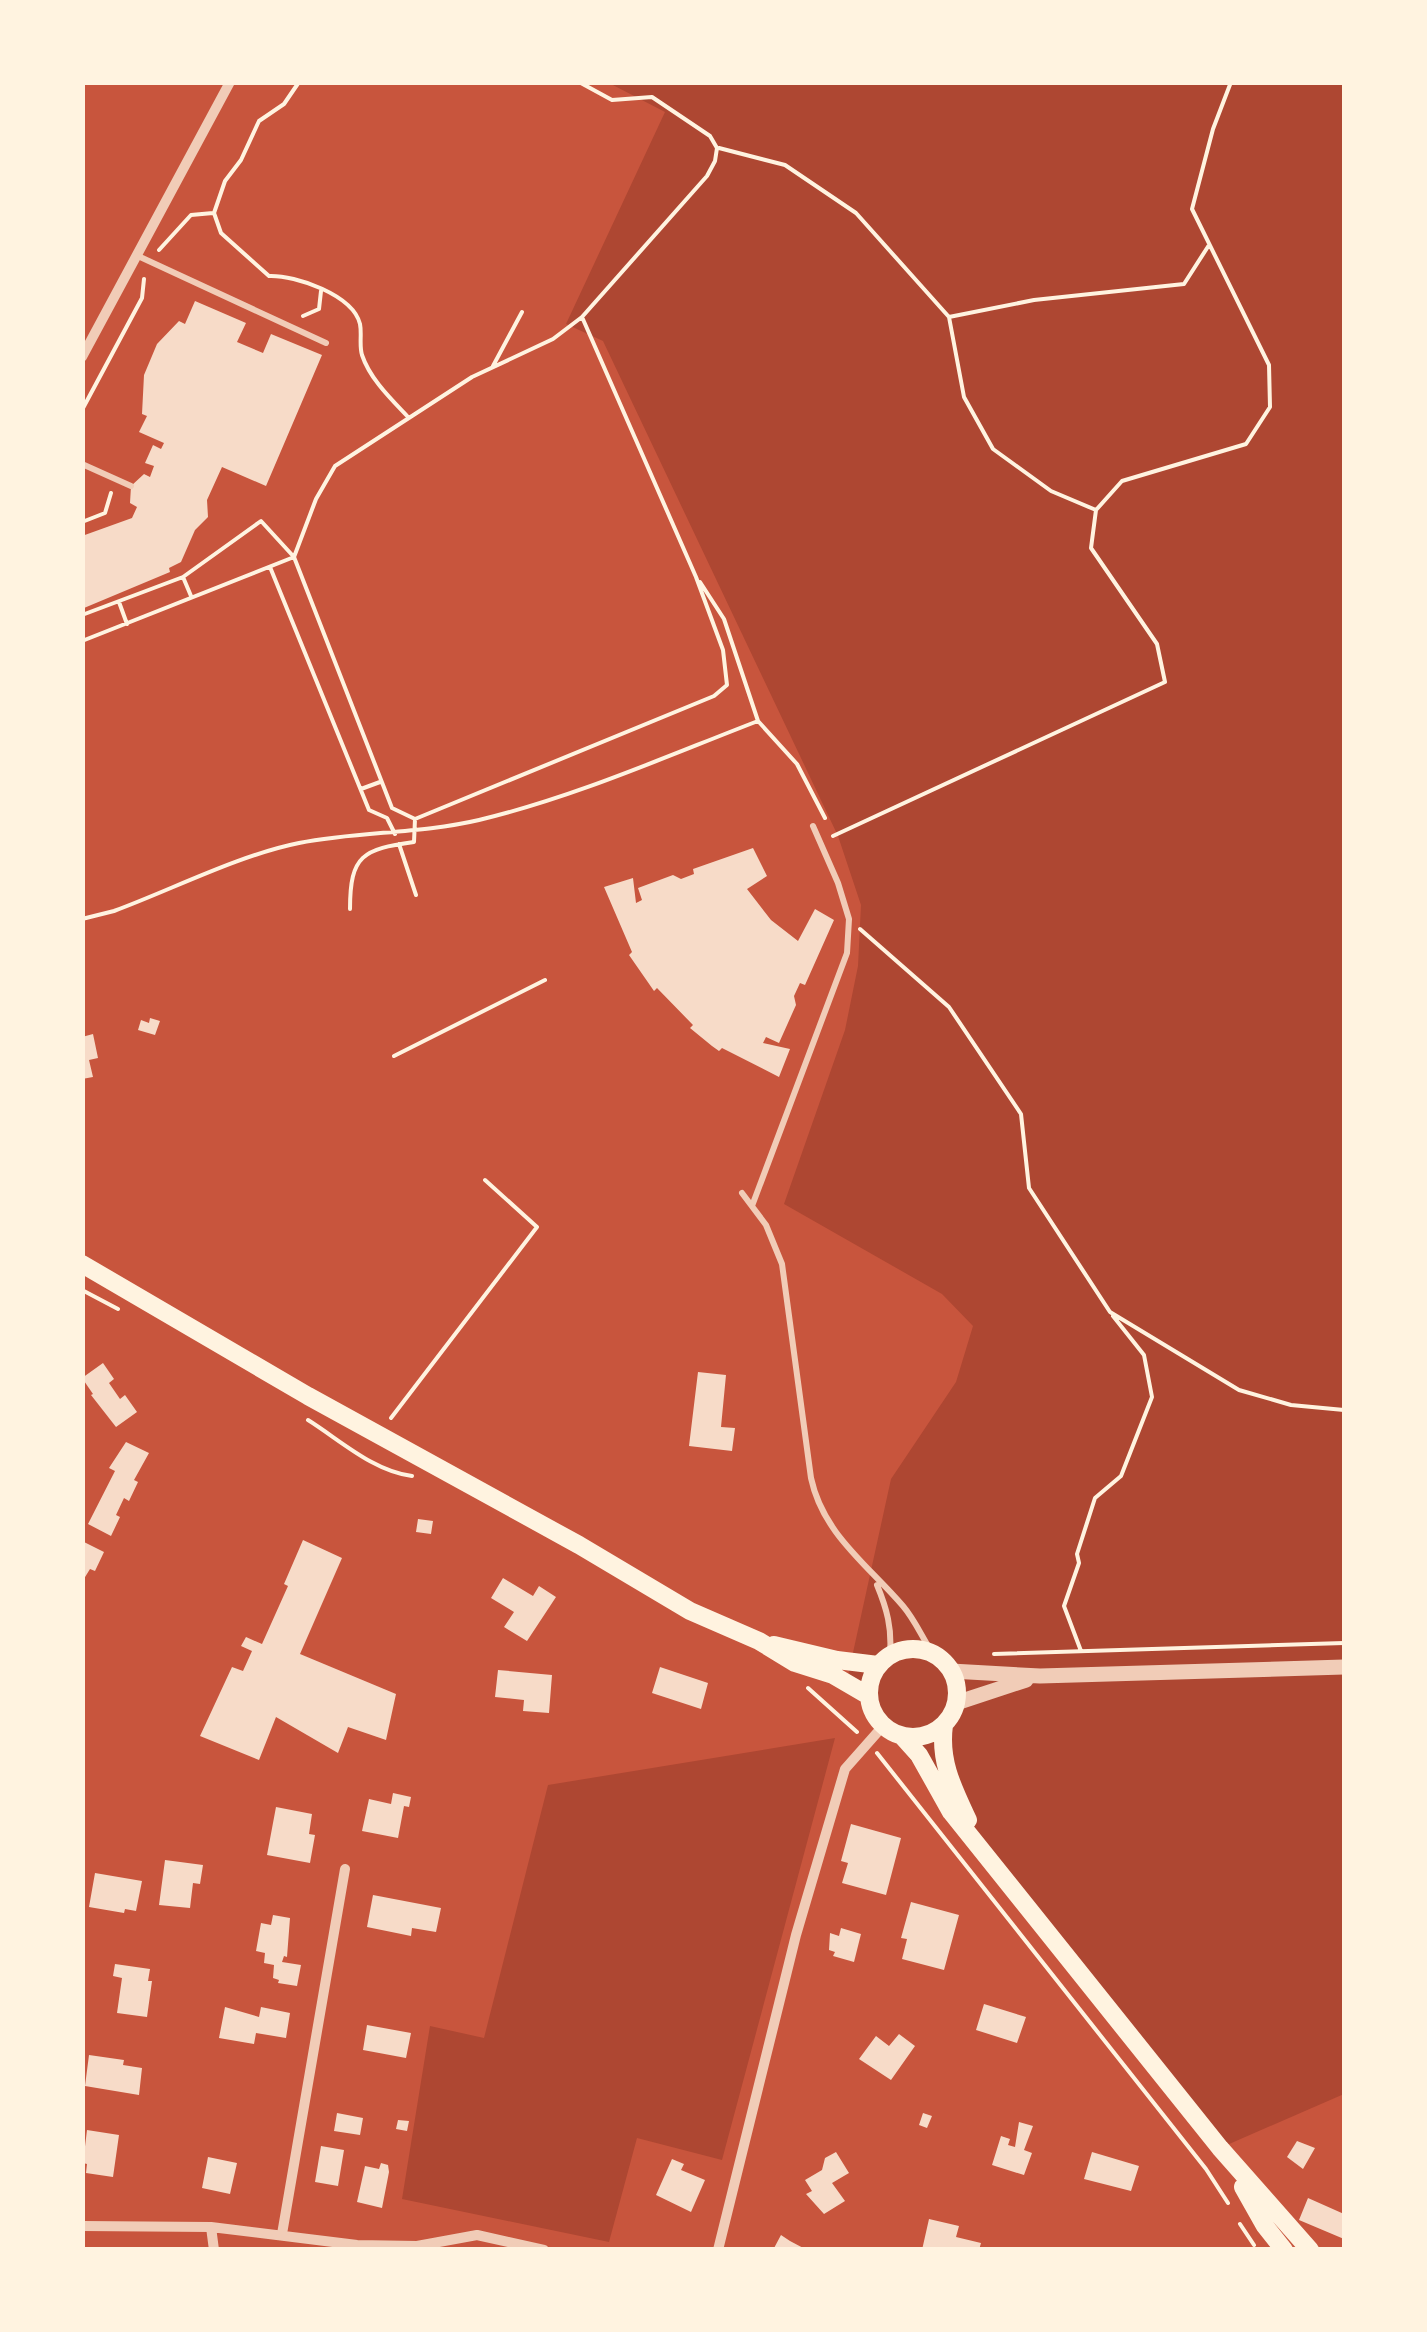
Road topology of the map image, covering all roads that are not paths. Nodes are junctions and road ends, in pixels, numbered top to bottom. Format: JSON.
{"nodes":[{"id":1,"x":230,"y":82,"type":"edge"},
{"id":2,"x":138,"y":256,"type":"junction"},
{"id":3,"x":326,"y":342,"type":"dead end"},
{"id":4,"x":82,"y":357,"type":"edge"},
{"id":5,"x":82,"y":464,"type":"edge"},
{"id":6,"x":130,"y":486,"type":"dead end"},
{"id":7,"x":813,"y":826,"type":"dead end"},
{"id":8,"x":742,"y":1193,"type":"dead end"},
{"id":9,"x":752,"y":1206,"type":"junction"},
{"id":10,"x":82,"y":1264,"type":"edge"},
{"id":11,"x":875,"y":1579,"type":"junction"},
{"id":12,"x":759,"y":1641,"type":"junction"},
{"id":13,"x":933,"y":1654,"type":"junction"},
{"id":14,"x":884,"y":1660,"type":"junction"},
{"id":15,"x":1344,"y":1667,"type":"edge"},
{"id":16,"x":951,"y":1671,"type":"junction"},
{"id":17,"x":1040,"y":1676,"type":"junction"},
{"id":18,"x":868,"y":1696,"type":"junction"},
{"id":19,"x":956,"y":1703,"type":"junction"},
{"id":20,"x":944,"y":1724,"type":"junction"},
{"id":21,"x":883,"y":1726,"type":"junction"},
{"id":22,"x":902,"y":1736,"type":"junction"},
{"id":23,"x":982,"y":1848,"type":"junction"},
{"id":24,"x":346,"y":1870,"type":"dead end"},
{"id":25,"x":1220,"y":2148,"type":"junction"},
{"id":26,"x":82,"y":2226,"type":"edge"},
{"id":27,"x":211,"y":2227,"type":"junction"},
{"id":28,"x":282,"y":2234,"type":"junction"},
{"id":29,"x":214,"y":2250,"type":"edge"},
{"id":30,"x":544,"y":2250,"type":"edge"},
{"id":31,"x":718,"y":2250,"type":"edge"},
{"id":32,"x":1284,"y":2250,"type":"edge"},
{"id":33,"x":1310,"y":2250,"type":"edge"}],
"edges":[{"from":1,"to":2,"type":"street"},
{"from":2,"to":3,"type":"lane"},
{"from":2,"to":4,"type":"street"},
{"from":5,"to":6,"type":"lane"},
{"from":7,"to":9,"type":"lane"},
{"from":8,"to":9,"type":"lane"},
{"from":9,"to":11,"type":"lane"},
{"from":10,"to":12,"type":"main road"},
{"from":11,"to":13,"type":"lane"},
{"from":11,"to":14,"type":"lane"},
{"from":12,"to":14,"type":"main road"},
{"from":12,"to":18,"type":"main road"},
{"from":13,"to":14,"type":"main road"},
{"from":13,"to":16,"type":"main road"},
{"from":14,"to":18,"type":"main road"},
{"from":15,"to":17,"type":"street"},
{"from":16,"to":17,"type":"street"},
{"from":16,"to":19,"type":"main road"},
{"from":17,"to":19,"type":"street"},
{"from":18,"to":21,"type":"main road"},
{"from":19,"to":20,"type":"main road"},
{"from":20,"to":22,"type":"main road"},
{"from":20,"to":23,"type":"main road"},
{"from":21,"to":22,"type":"main road"},
{"from":21,"to":31,"type":"street"},
{"from":22,"to":23,"type":"main road"},
{"from":23,"to":25,"type":"main road"},
{"from":24,"to":28,"type":"street"},
{"from":25,"to":32,"type":"main road"},
{"from":25,"to":33,"type":"main road"},
{"from":26,"to":27,"type":"street"},
{"from":27,"to":28,"type":"street"},
{"from":27,"to":29,"type":"street"},
{"from":28,"to":30,"type":"street"}]}
